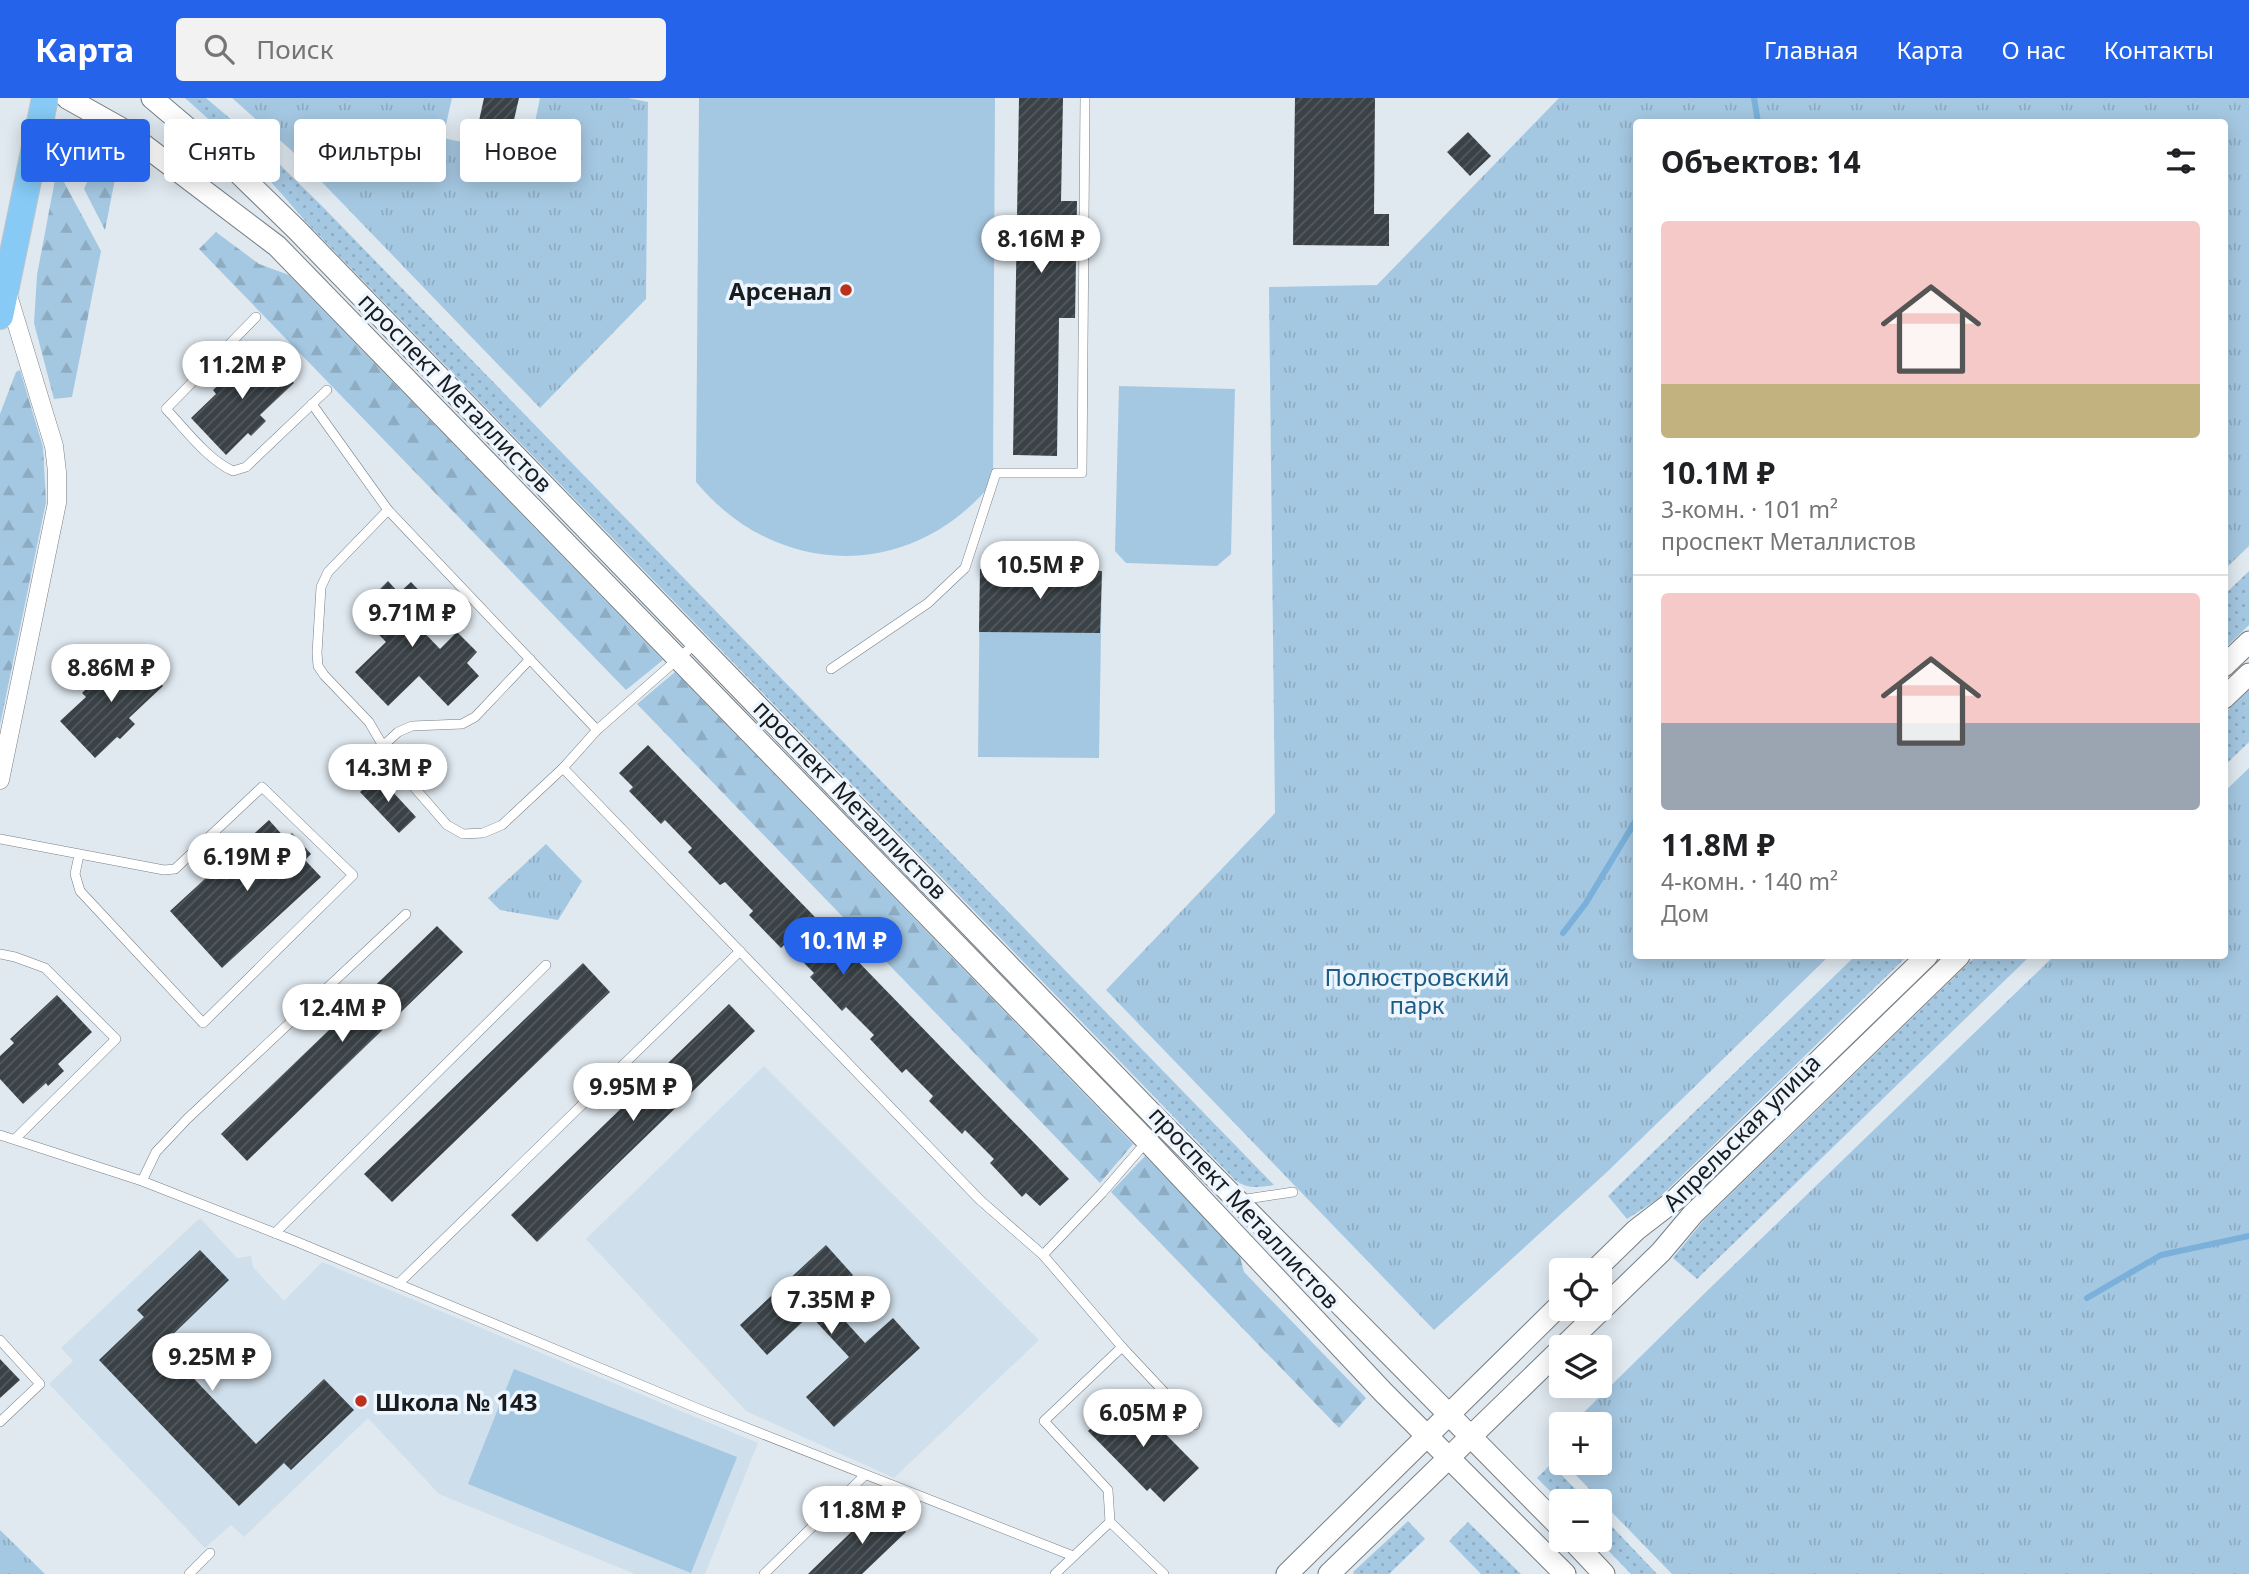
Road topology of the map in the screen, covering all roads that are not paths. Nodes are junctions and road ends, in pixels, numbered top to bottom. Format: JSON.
{"nodes":[{"id":1,"x":45,"y":98,"type":"edge"},
{"id":2,"x":67,"y":98,"type":"edge"},
{"id":3,"x":152,"y":98,"type":"edge"},
{"id":4,"x":1086,"y":98,"type":"edge"},
{"id":5,"x":6,"y":291,"type":"junction"},
{"id":6,"x":0,"y":316,"type":"edge"},
{"id":7,"x":256,"y":317,"type":"dead end"},
{"id":8,"x":327,"y":390,"type":"dead end"},
{"id":9,"x":312,"y":404,"type":"junction"},
{"id":10,"x":388,"y":510,"type":"junction"},
{"id":11,"x":2249,"y":642,"type":"edge"},
{"id":12,"x":696,"y":643,"type":"junction"},
{"id":13,"x":530,"y":659,"type":"junction"},
{"id":14,"x":680,"y":659,"type":"junction"},
{"id":15,"x":2228,"y":662,"type":"edge"},
{"id":16,"x":831,"y":670,"type":"dead end"},
{"id":17,"x":2249,"y":674,"type":"edge"},
{"id":18,"x":2228,"y":694,"type":"edge"},
{"id":19,"x":597,"y":730,"type":"junction"},
{"id":20,"x":383,"y":746,"type":"junction"},
{"id":21,"x":563,"y":768,"type":"junction"},
{"id":22,"x":0,"y":780,"type":"edge"},
{"id":23,"x":345,"y":783,"type":"dead end"},
{"id":24,"x":0,"y":839,"type":"edge"},
{"id":25,"x":79,"y":855,"type":"junction"},
{"id":26,"x":406,"y":914,"type":"dead end"},
{"id":27,"x":740,"y":951,"type":"junction"},
{"id":28,"x":0,"y":954,"type":"edge"},
{"id":29,"x":1924,"y":959,"type":"edge"},
{"id":30,"x":1956,"y":959,"type":"edge"},
{"id":31,"x":545,"y":965,"type":"dead end"},
{"id":32,"x":1163,"y":1125,"type":"junction"},
{"id":33,"x":0,"y":1135,"type":"edge"},
{"id":34,"x":15,"y":1139,"type":"junction"},
{"id":35,"x":1147,"y":1142,"type":"junction"},
{"id":36,"x":142,"y":1181,"type":"junction"},
{"id":37,"x":1293,"y":1192,"type":"dead end"},
{"id":38,"x":1238,"y":1200,"type":"junction"},
{"id":39,"x":275,"y":1233,"type":"junction"},
{"id":40,"x":1043,"y":1255,"type":"junction"},
{"id":41,"x":1607,"y":1258,"type":"edge"},
{"id":42,"x":398,"y":1284,"type":"junction"},
{"id":43,"x":1549,"y":1316,"type":"edge"},
{"id":44,"x":1575,"y":1335,"type":"edge"},
{"id":45,"x":0,"y":1340,"type":"edge"},
{"id":46,"x":1122,"y":1347,"type":"junction"},
{"id":47,"x":1549,"y":1361,"type":"edge"},
{"id":48,"x":1449,"y":1413,"type":"junction"},
{"id":49,"x":0,"y":1422,"type":"edge"},
{"id":50,"x":1195,"y":1425,"type":"dead end"},
{"id":51,"x":1427,"y":1435,"type":"junction"},
{"id":52,"x":1472,"y":1437,"type":"junction"},
{"id":53,"x":1450,"y":1458,"type":"junction"},
{"id":54,"x":865,"y":1475,"type":"junction"},
{"id":55,"x":1549,"y":1516,"type":"edge"},
{"id":56,"x":1110,"y":1522,"type":"junction"},
{"id":57,"x":1583,"y":1552,"type":"edge"},
{"id":58,"x":211,"y":1553,"type":"dead end"},
{"id":59,"x":1073,"y":1556,"type":"junction"},
{"id":60,"x":1335,"y":1572,"type":"edge"},
{"id":61,"x":189,"y":1574,"type":"edge"},
{"id":62,"x":764,"y":1574,"type":"edge"},
{"id":63,"x":1055,"y":1574,"type":"edge"},
{"id":64,"x":1164,"y":1574,"type":"edge"},
{"id":65,"x":1287,"y":1574,"type":"edge"},
{"id":66,"x":1565,"y":1574,"type":"edge"},
{"id":67,"x":1604,"y":1574,"type":"edge"}],
"edges":[{"from":1,"to":5,"type":"main road"},
{"from":2,"to":14,"type":"street","name":"проспект Металлистов"},
{"from":3,"to":12,"type":"street","name":"проспект Металлистов"},
{"from":4,"to":16,"type":"lane"},
{"from":5,"to":6,"type":"main road"},
{"from":5,"to":22,"type":"street"},
{"from":7,"to":9,"type":"lane"},
{"from":8,"to":9,"type":"lane"},
{"from":9,"to":10,"type":"lane"},
{"from":10,"to":13,"type":"lane"},
{"from":10,"to":20,"type":"lane"},
{"from":11,"to":15,"type":"street"},
{"from":12,"to":14,"type":"lane"},
{"from":12,"to":32,"type":"street","name":"проспект Металлистов"},
{"from":13,"to":19,"type":"lane"},
{"from":13,"to":20,"type":"lane"},
{"from":14,"to":19,"type":"lane"},
{"from":14,"to":35,"type":"street","name":"проспект Металлистов"},
{"from":17,"to":18,"type":"street"},
{"from":19,"to":21,"type":"lane"},
{"from":20,"to":21,"type":"lane"},
{"from":20,"to":23,"type":"lane"},
{"from":21,"to":27,"type":"lane"},
{"from":24,"to":25,"type":"lane"},
{"from":25,"to":25,"type":"lane"},
{"from":26,"to":36,"type":"lane"},
{"from":27,"to":40,"type":"lane"},
{"from":27,"to":42,"type":"lane"},
{"from":28,"to":34,"type":"lane"},
{"from":29,"to":41,"type":"street","name":"Апрельская улица"},
{"from":30,"to":44,"type":"street","name":"Апрельская улица"},
{"from":31,"to":39,"type":"lane"},
{"from":32,"to":35,"type":"lane"},
{"from":32,"to":38,"type":"street","name":"проспект Металлистов"},
{"from":33,"to":34,"type":"lane"},
{"from":34,"to":36,"type":"lane"},
{"from":35,"to":40,"type":"lane"},
{"from":35,"to":51,"type":"street","name":"проспект Металлистов"},
{"from":36,"to":39,"type":"lane"},
{"from":37,"to":38,"type":"lane"},
{"from":38,"to":48,"type":"street","name":"проспект Металлистов"},
{"from":39,"to":42,"type":"lane"},
{"from":40,"to":46,"type":"lane"},
{"from":42,"to":54,"type":"lane"},
{"from":43,"to":48,"type":"street"},
{"from":45,"to":49,"type":"lane"},
{"from":46,"to":50,"type":"lane"},
{"from":46,"to":56,"type":"lane"},
{"from":47,"to":52,"type":"street","name":"Апрельская улица"},
{"from":48,"to":51,"type":"street"},
{"from":48,"to":52,"type":"street","name":"проспект Металлистов"},
{"from":51,"to":53,"type":"street","name":"проспект Металлистов"},
{"from":51,"to":65,"type":"street"},
{"from":52,"to":53,"type":"street","name":"Апрельская улица"},
{"from":52,"to":55,"type":"street","name":"проспект Металлистов"},
{"from":53,"to":60,"type":"street","name":"Апрельская улица"},
{"from":53,"to":66,"type":"street","name":"проспект Металлистов"},
{"from":54,"to":59,"type":"lane"},
{"from":54,"to":62,"type":"lane"},
{"from":56,"to":59,"type":"lane"},
{"from":56,"to":64,"type":"lane"},
{"from":57,"to":67,"type":"street"},
{"from":58,"to":61,"type":"lane"},
{"from":59,"to":63,"type":"lane"}]}
